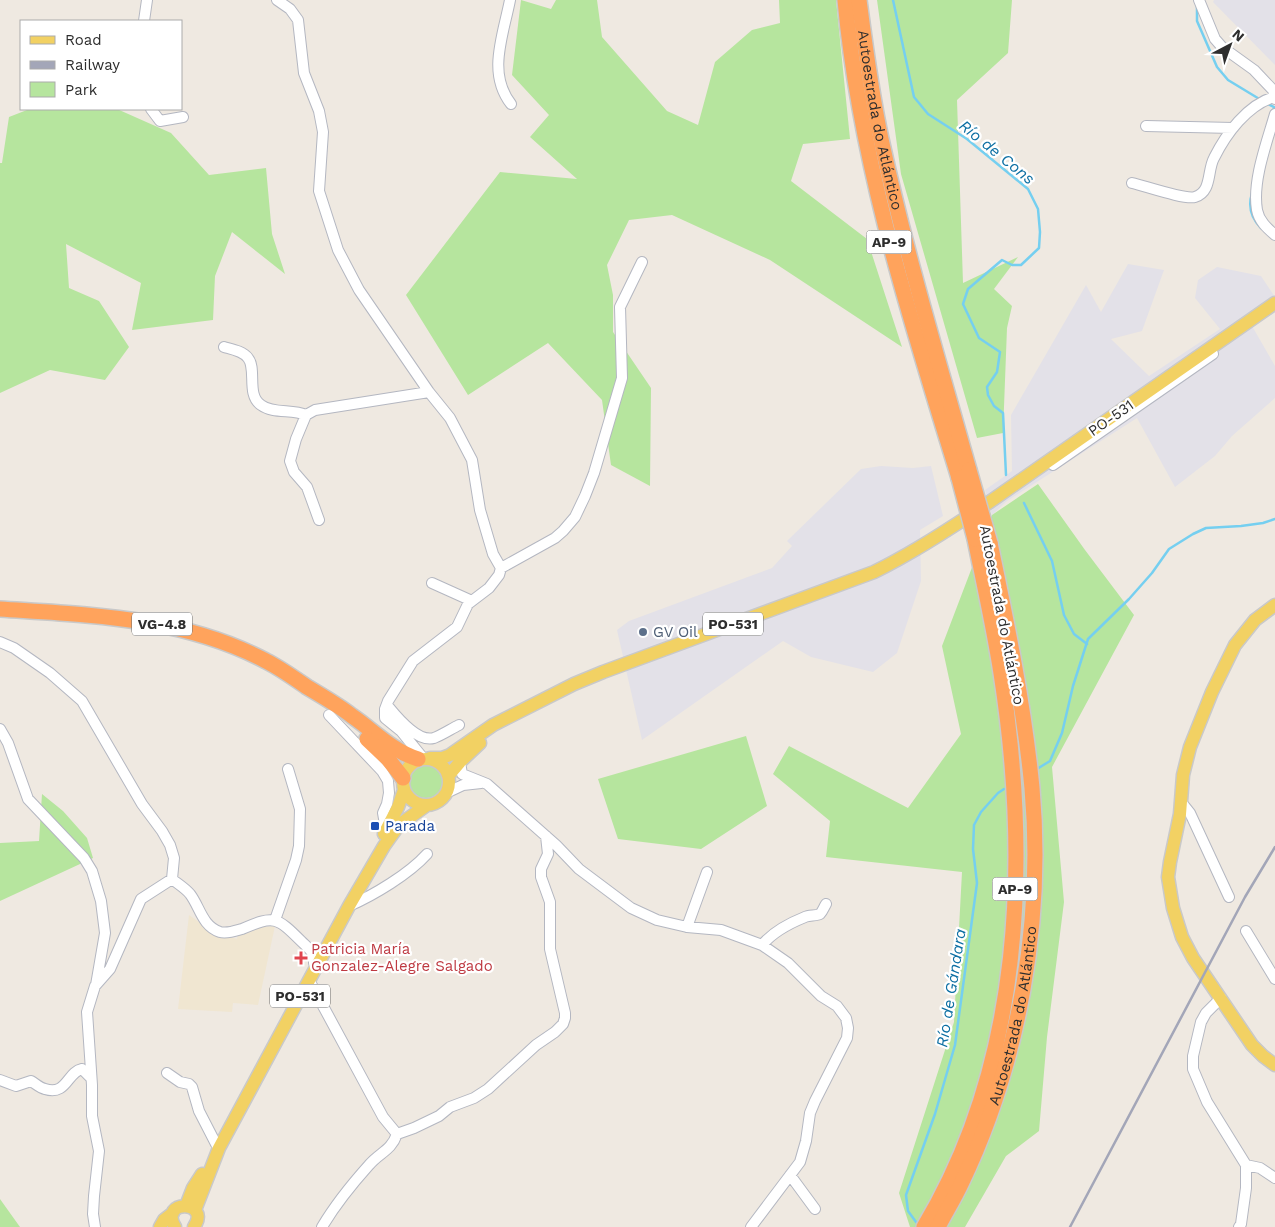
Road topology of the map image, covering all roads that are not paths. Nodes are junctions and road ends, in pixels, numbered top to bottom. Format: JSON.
{"nodes":[{"id":1,"x":146,"y":0,"type":"edge"},
{"id":2,"x":277,"y":0,"type":"edge"},
{"id":3,"x":510,"y":0,"type":"edge"},
{"id":4,"x":845,"y":0,"type":"edge"},
{"id":5,"x":859,"y":0,"type":"edge"},
{"id":6,"x":1199,"y":0,"type":"edge"},
{"id":7,"x":144,"y":20,"type":"edge"},
{"id":8,"x":1275,"y":98,"type":"edge"},
{"id":9,"x":511,"y":104,"type":"dead end"},
{"id":10,"x":152,"y":110,"type":"edge"},
{"id":11,"x":1275,"y":114,"type":"edge"},
{"id":12,"x":183,"y":117,"type":"dead end"},
{"id":13,"x":1146,"y":126,"type":"dead end"},
{"id":14,"x":1233,"y":128,"type":"junction"},
{"id":15,"x":1132,"y":183,"type":"dead end"},
{"id":16,"x":1275,"y":235,"type":"edge"},
{"id":17,"x":642,"y":262,"type":"dead end"},
{"id":18,"x":1275,"y":298,"type":"edge"},
{"id":19,"x":1275,"y":303,"type":"edge"},
{"id":20,"x":1275,"y":309,"type":"edge"},
{"id":21,"x":224,"y":347,"type":"dead end"},
{"id":22,"x":428,"y":392,"type":"junction"},
{"id":23,"x":306,"y":415,"type":"junction"},
{"id":24,"x":964,"y":474,"type":"junction"},
{"id":25,"x":996,"y":497,"type":"junction"},
{"id":26,"x":319,"y":520,"type":"dead end"},
{"id":27,"x":501,"y":568,"type":"junction"},
{"id":28,"x":432,"y":583,"type":"dead end"},
{"id":29,"x":472,"y":601,"type":"junction"},
{"id":30,"x":1275,"y":605,"type":"edge"},
{"id":31,"x":0,"y":610,"type":"edge"},
{"id":32,"x":0,"y":642,"type":"edge"},
{"id":33,"x":310,"y":688,"type":"junction"},
{"id":34,"x":386,"y":705,"type":"junction"},
{"id":35,"x":519,"y":713,"type":"junction"},
{"id":36,"x":329,"y":715,"type":"dead end"},
{"id":37,"x":459,"y":725,"type":"dead end"},
{"id":38,"x":0,"y":729,"type":"edge"},
{"id":39,"x":402,"y":745,"type":"junction"},
{"id":40,"x":424,"y":759,"type":"junction"},
{"id":41,"x":460,"y":762,"type":"junction"},
{"id":42,"x":288,"y":768,"type":"dead end"},
{"id":43,"x":449,"y":776,"type":"junction"},
{"id":44,"x":471,"y":778,"type":"junction"},
{"id":45,"x":403,"y":784,"type":"junction"},
{"id":46,"x":487,"y":784,"type":"junction"},
{"id":47,"x":446,"y":793,"type":"junction"},
{"id":48,"x":1182,"y":803,"type":"junction"},
{"id":49,"x":427,"y":805,"type":"junction"},
{"id":50,"x":386,"y":830,"type":"junction"},
{"id":51,"x":546,"y":836,"type":"junction"},
{"id":52,"x":427,"y":854,"type":"dead end"},
{"id":53,"x":707,"y":872,"type":"dead end"},
{"id":54,"x":172,"y":879,"type":"junction"},
{"id":55,"x":362,"y":885,"type":"junction"},
{"id":56,"x":373,"y":894,"type":"junction"},
{"id":57,"x":1229,"y":897,"type":"dead end"},
{"id":58,"x":826,"y":904,"type":"dead end"},
{"id":59,"x":349,"y":906,"type":"junction"},
{"id":60,"x":275,"y":920,"type":"junction"},
{"id":61,"x":687,"y":927,"type":"junction"},
{"id":62,"x":1246,"y":931,"type":"dead end"},
{"id":63,"x":762,"y":946,"type":"junction"},
{"id":64,"x":315,"y":955,"type":"junction"},
{"id":65,"x":1275,"y":979,"type":"edge"},
{"id":66,"x":95,"y":986,"type":"junction"},
{"id":67,"x":309,"y":986,"type":"junction"},
{"id":68,"x":1221,"y":998,"type":"junction"},
{"id":69,"x":1275,"y":1065,"type":"edge"},
{"id":70,"x":167,"y":1073,"type":"dead end"},
{"id":71,"x":92,"y":1078,"type":"junction"},
{"id":72,"x":0,"y":1080,"type":"edge"},
{"id":73,"x":397,"y":1134,"type":"junction"},
{"id":74,"x":216,"y":1144,"type":"junction"},
{"id":75,"x":1246,"y":1165,"type":"junction"},
{"id":76,"x":790,"y":1175,"type":"junction"},
{"id":77,"x":1275,"y":1178,"type":"edge"},
{"id":78,"x":190,"y":1207,"type":"junction"},
{"id":79,"x":815,"y":1209,"type":"dead end"},
{"id":80,"x":172,"y":1223,"type":"edge"},
{"id":81,"x":95,"y":1227,"type":"edge"},
{"id":82,"x":160,"y":1227,"type":"edge"},
{"id":83,"x":194,"y":1227,"type":"edge"},
{"id":84,"x":322,"y":1227,"type":"edge"},
{"id":85,"x":751,"y":1227,"type":"edge"},
{"id":86,"x":924,"y":1227,"type":"edge"},
{"id":87,"x":938,"y":1227,"type":"edge"},
{"id":88,"x":1239,"y":1227,"type":"edge"}],
"edges":[{"from":1,"to":7,"type":"street"},
{"from":2,"to":22,"type":"street"},
{"from":3,"to":9,"type":"street"},
{"from":4,"to":24,"type":"highway","name":"Autoestrada do Atlántico","number":"AP-9"},
{"from":5,"to":24,"type":"highway","name":"Autoestrada do Atlántico","number":"AP-9"},
{"from":6,"to":8,"type":"street"},
{"from":8,"to":14,"type":"street"},
{"from":10,"to":12,"type":"street"},
{"from":11,"to":16,"type":"street"},
{"from":13,"to":14,"type":"street"},
{"from":14,"to":15,"type":"street"},
{"from":17,"to":27,"type":"street"},
{"from":18,"to":25,"type":"street","number":"PO-531"},
{"from":19,"to":25,"type":"main road","name":"PO-531"},
{"from":20,"to":25,"type":"street","number":"PO-531"},
{"from":21,"to":23,"type":"street"},
{"from":22,"to":23,"type":"street"},
{"from":22,"to":27,"type":"street"},
{"from":23,"to":26,"type":"street"},
{"from":24,"to":86,"type":"highway","name":"Autoestrada do Atlántico","number":"AP-9","bridge":true},
{"from":24,"to":87,"type":"highway","name":"Autoestrada do Atlántico","number":"AP-9","bridge":true},
{"from":25,"to":35,"type":"main road","name":"PO-531","number":"PO-531"},
{"from":27,"to":29,"type":"street"},
{"from":28,"to":29,"type":"street"},
{"from":29,"to":34,"type":"street"},
{"from":30,"to":48,"type":"main road"},
{"from":31,"to":33,"type":"highway","number":"VG-4.8"},
{"from":32,"to":54,"type":"street"},
{"from":33,"to":39,"type":"highway","number":"VG-4.8"},
{"from":33,"to":45,"type":"highway","number":"VG-4.8"},
{"from":34,"to":37,"type":"street"},
{"from":34,"to":39,"type":"street"},
{"from":35,"to":40,"type":"main road","number":"PO-531"},
{"from":35,"to":41,"type":"main road","number":"PO-531"},
{"from":36,"to":50,"type":"street"},
{"from":38,"to":66,"type":"street"},
{"from":39,"to":40,"type":"highway","number":"VG-4.8"},
{"from":40,"to":43,"type":"main road"},
{"from":40,"to":45,"type":"main road","number":"PO-531"},
{"from":41,"to":43,"type":"main road","number":"PO-531"},
{"from":41,"to":44,"type":"street"},
{"from":42,"to":60,"type":"street"},
{"from":43,"to":44,"type":"street"},
{"from":43,"to":47,"type":"main road"},
{"from":44,"to":46,"type":"street"},
{"from":45,"to":49,"type":"main road"},
{"from":45,"to":50,"type":"main road","number":"PO-531"},
{"from":46,"to":47,"type":"street"},
{"from":46,"to":51,"type":"street"},
{"from":47,"to":49,"type":"main road","number":"PO-531"},
{"from":48,"to":57,"type":"street"},
{"from":48,"to":68,"type":"main road"},
{"from":49,"to":55,"type":"main road","number":"PO-531"},
{"from":50,"to":64,"type":"main road","number":"PO-531"},
{"from":51,"to":61,"type":"street"},
{"from":51,"to":73,"type":"street"},
{"from":52,"to":56,"type":"street"},
{"from":53,"to":61,"type":"street"},
{"from":54,"to":60,"type":"street"},
{"from":54,"to":66,"type":"street"},
{"from":55,"to":56,"type":"street"},
{"from":55,"to":59,"type":"main road","number":"PO-531"},
{"from":56,"to":59,"type":"street"},
{"from":58,"to":63,"type":"street"},
{"from":59,"to":67,"type":"main road","number":"PO-531"},
{"from":60,"to":64,"type":"street"},
{"from":61,"to":63,"type":"street"},
{"from":62,"to":65,"type":"street"},
{"from":63,"to":76,"type":"street"},
{"from":64,"to":74,"type":"main road","number":"PO-531"},
{"from":66,"to":71,"type":"street"},
{"from":67,"to":73,"type":"street"},
{"from":67,"to":78,"type":"main road","number":"PO-531"},
{"from":68,"to":69,"type":"main road"},
{"from":68,"to":75,"type":"street"},
{"from":70,"to":74,"type":"street"},
{"from":71,"to":72,"type":"street"},
{"from":71,"to":81,"type":"street"},
{"from":73,"to":84,"type":"street"},
{"from":74,"to":78,"type":"main road","number":"PO-531"},
{"from":75,"to":77,"type":"street"},
{"from":75,"to":88,"type":"street"},
{"from":76,"to":79,"type":"street"},
{"from":76,"to":85,"type":"street"},
{"from":78,"to":80,"type":"main road"},
{"from":78,"to":83,"type":"main road","number":"PO-531"},
{"from":80,"to":82,"type":"main road"}]}
